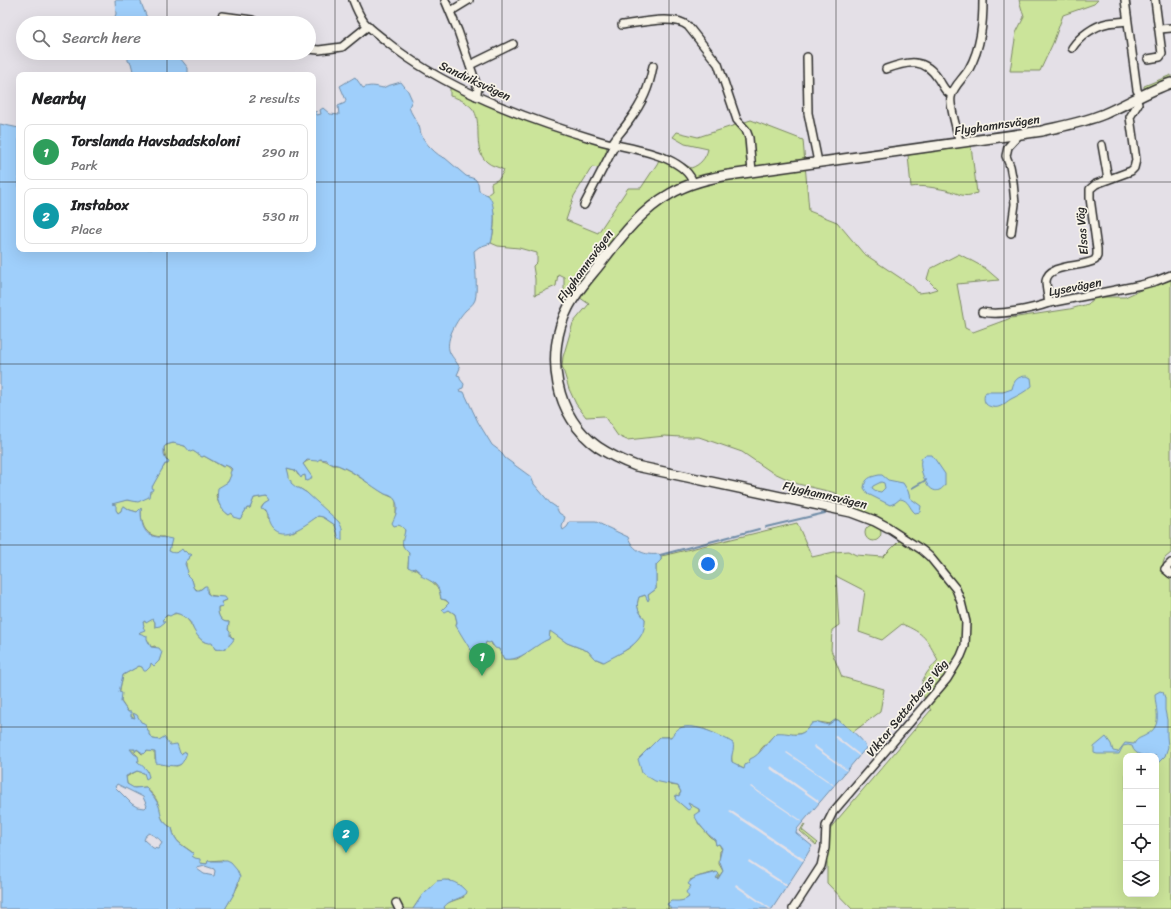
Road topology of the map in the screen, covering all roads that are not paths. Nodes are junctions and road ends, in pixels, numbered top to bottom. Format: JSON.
{"nodes":[{"id":1,"x":353,"y":0,"type":"edge"},
{"id":2,"x":445,"y":0,"type":"edge"},
{"id":3,"x":469,"y":0,"type":"edge"},
{"id":4,"x":982,"y":0,"type":"edge"},
{"id":5,"x":1125,"y":0,"type":"edge"},
{"id":6,"x":1155,"y":0,"type":"edge"},
{"id":7,"x":451,"y":11,"type":"junction"},
{"id":8,"x":1127,"y":22,"type":"junction"},
{"id":9,"x":622,"y":25,"type":"dead end"},
{"id":10,"x":368,"y":26,"type":"junction"},
{"id":11,"x":1171,"y":28,"type":"edge"},
{"id":12,"x":1160,"y":30,"type":"junction"},
{"id":13,"x":513,"y":44,"type":"dead end"},
{"id":14,"x":1072,"y":48,"type":"dead end"},
{"id":15,"x":316,"y":49,"type":"edge"},
{"id":16,"x":807,"y":57,"type":"dead end"},
{"id":17,"x":1148,"y":59,"type":"dead end"},
{"id":18,"x":470,"y":65,"type":"junction"},
{"id":19,"x":653,"y":66,"type":"dead end"},
{"id":20,"x":886,"y":69,"type":"dead end"},
{"id":21,"x":1171,"y":83,"type":"edge"},
{"id":22,"x":951,"y":94,"type":"junction"},
{"id":23,"x":476,"y":96,"type":"junction"},
{"id":24,"x":1138,"y":97,"type":"junction"},
{"id":25,"x":1018,"y":134,"type":"junction"},
{"id":26,"x":959,"y":142,"type":"junction"},
{"id":27,"x":614,"y":145,"type":"junction"},
{"id":28,"x":1102,"y":145,"type":"dead end"},
{"id":29,"x":818,"y":162,"type":"junction"},
{"id":30,"x":752,"y":172,"type":"junction"},
{"id":31,"x":1108,"y":179,"type":"junction"},
{"id":32,"x":693,"y":183,"type":"junction"},
{"id":33,"x":584,"y":206,"type":"dead end"},
{"id":34,"x":1011,"y":233,"type":"dead end"},
{"id":35,"x":1171,"y":275,"type":"edge"},
{"id":36,"x":1049,"y":303,"type":"junction"},
{"id":37,"x":982,"y":312,"type":"dead end"},
{"id":38,"x":888,"y":528,"type":"joint"},
{"id":39,"x":1171,"y":563,"type":"edge"},
{"id":40,"x":1171,"y":574,"type":"edge"},
{"id":41,"x":793,"y":909,"type":"edge"}],
"edges":[{"from":1,"to":10,"type":"street","name":"Sandviksvägen"},
{"from":2,"to":7,"type":"street"},
{"from":3,"to":7,"type":"street"},
{"from":4,"to":22,"type":"street"},
{"from":5,"to":8,"type":"street"},
{"from":6,"to":12,"type":"street"},
{"from":7,"to":18,"type":"street"},
{"from":8,"to":14,"type":"street"},
{"from":8,"to":24,"type":"street"},
{"from":9,"to":30,"type":"street"},
{"from":10,"to":15,"type":"street"},
{"from":10,"to":23,"type":"street","name":"Sandviksvägen"},
{"from":11,"to":12,"type":"street"},
{"from":12,"to":17,"type":"street"},
{"from":13,"to":18,"type":"street"},
{"from":16,"to":29,"type":"street"},
{"from":18,"to":23,"type":"street"},
{"from":19,"to":27,"type":"street"},
{"from":20,"to":22,"type":"street"},
{"from":21,"to":24,"type":"street","name":"Flyghamnsvägen"},
{"from":22,"to":26,"type":"street"},
{"from":23,"to":27,"type":"street","name":"Sandviksvägen"},
{"from":24,"to":25,"type":"street","name":"Flyghamnsvägen"},
{"from":24,"to":31,"type":"street","name":"Elsas Väg"},
{"from":25,"to":26,"type":"street","name":"Flyghamnsvägen"},
{"from":25,"to":34,"type":"street"},
{"from":26,"to":29,"type":"street","name":"Flyghamnsvägen"},
{"from":27,"to":32,"type":"street","name":"Sandviksvägen"},
{"from":27,"to":33,"type":"street"},
{"from":28,"to":31,"type":"street"},
{"from":29,"to":30,"type":"street","name":"Flyghamnsvägen"},
{"from":30,"to":32,"type":"street","name":"Flyghamnsvägen"},
{"from":31,"to":36,"type":"street","name":"Elsas Väg"},
{"from":32,"to":38,"type":"street","name":"Flyghamnsvägen"},
{"from":35,"to":36,"type":"street","name":"Lysevägen"},
{"from":36,"to":37,"type":"street","name":"Lysevägen"},
{"from":38,"to":41,"type":"street","name":"Viktor Setterbergs Väg"},
{"from":39,"to":40,"type":"street"}]}
